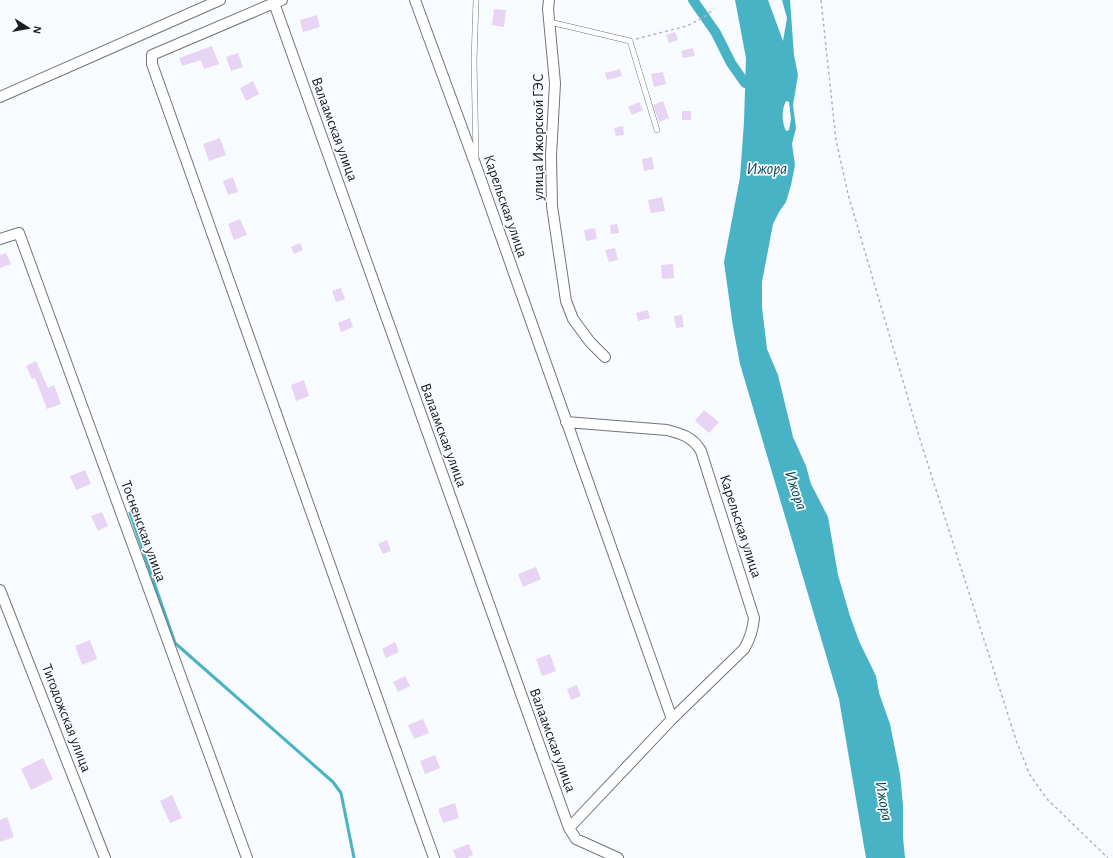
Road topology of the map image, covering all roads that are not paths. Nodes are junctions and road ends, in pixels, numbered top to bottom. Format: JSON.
{"nodes":[{"id":1,"x":220,"y":0,"type":"edge"},
{"id":2,"x":415,"y":0,"type":"edge"},
{"id":3,"x":476,"y":0,"type":"edge"},
{"id":4,"x":549,"y":0,"type":"edge"},
{"id":5,"x":278,"y":2,"type":"edge"},
{"id":6,"x":550,"y":22,"type":"junction"},
{"id":7,"x":0,"y":97,"type":"edge"},
{"id":8,"x":658,"y":130,"type":"dead end"},
{"id":9,"x":476,"y":166,"type":"junction"},
{"id":10,"x":0,"y":239,"type":"edge"},
{"id":11,"x":605,"y":357,"type":"dead end"},
{"id":12,"x":566,"y":422,"type":"junction"},
{"id":13,"x":0,"y":590,"type":"edge"},
{"id":14,"x":672,"y":719,"type":"junction"},
{"id":15,"x":569,"y":828,"type":"junction"},
{"id":16,"x":106,"y":858,"type":"edge"},
{"id":17,"x":247,"y":858,"type":"edge"},
{"id":18,"x":434,"y":858,"type":"edge"},
{"id":19,"x":618,"y":858,"type":"edge"}],
"edges":[{"from":1,"to":7,"type":"street"},
{"from":2,"to":9,"type":"street","name":"Карельская улица"},
{"from":3,"to":9,"type":"lane"},
{"from":4,"to":6,"type":"street","name":"улица Ижорской ГЭС"},
{"from":5,"to":15,"type":"street","name":"Валаамская улица"},
{"from":5,"to":18,"type":"street"},
{"from":6,"to":8,"type":"lane"},
{"from":6,"to":11,"type":"street","name":"улица Ижорской ГЭС"},
{"from":9,"to":12,"type":"street","name":"Карельская улица"},
{"from":10,"to":17,"type":"street","name":"Тосненская улица"},
{"from":12,"to":14,"type":"street","name":"Карельская улица"},
{"from":12,"to":14,"type":"street","name":"Карельская улица"},
{"from":13,"to":16,"type":"street","name":"Тигодожская улица"},
{"from":14,"to":15,"type":"street","name":"Карельская улица"},
{"from":15,"to":19,"type":"street","name":"Валаамская улица"}]}
